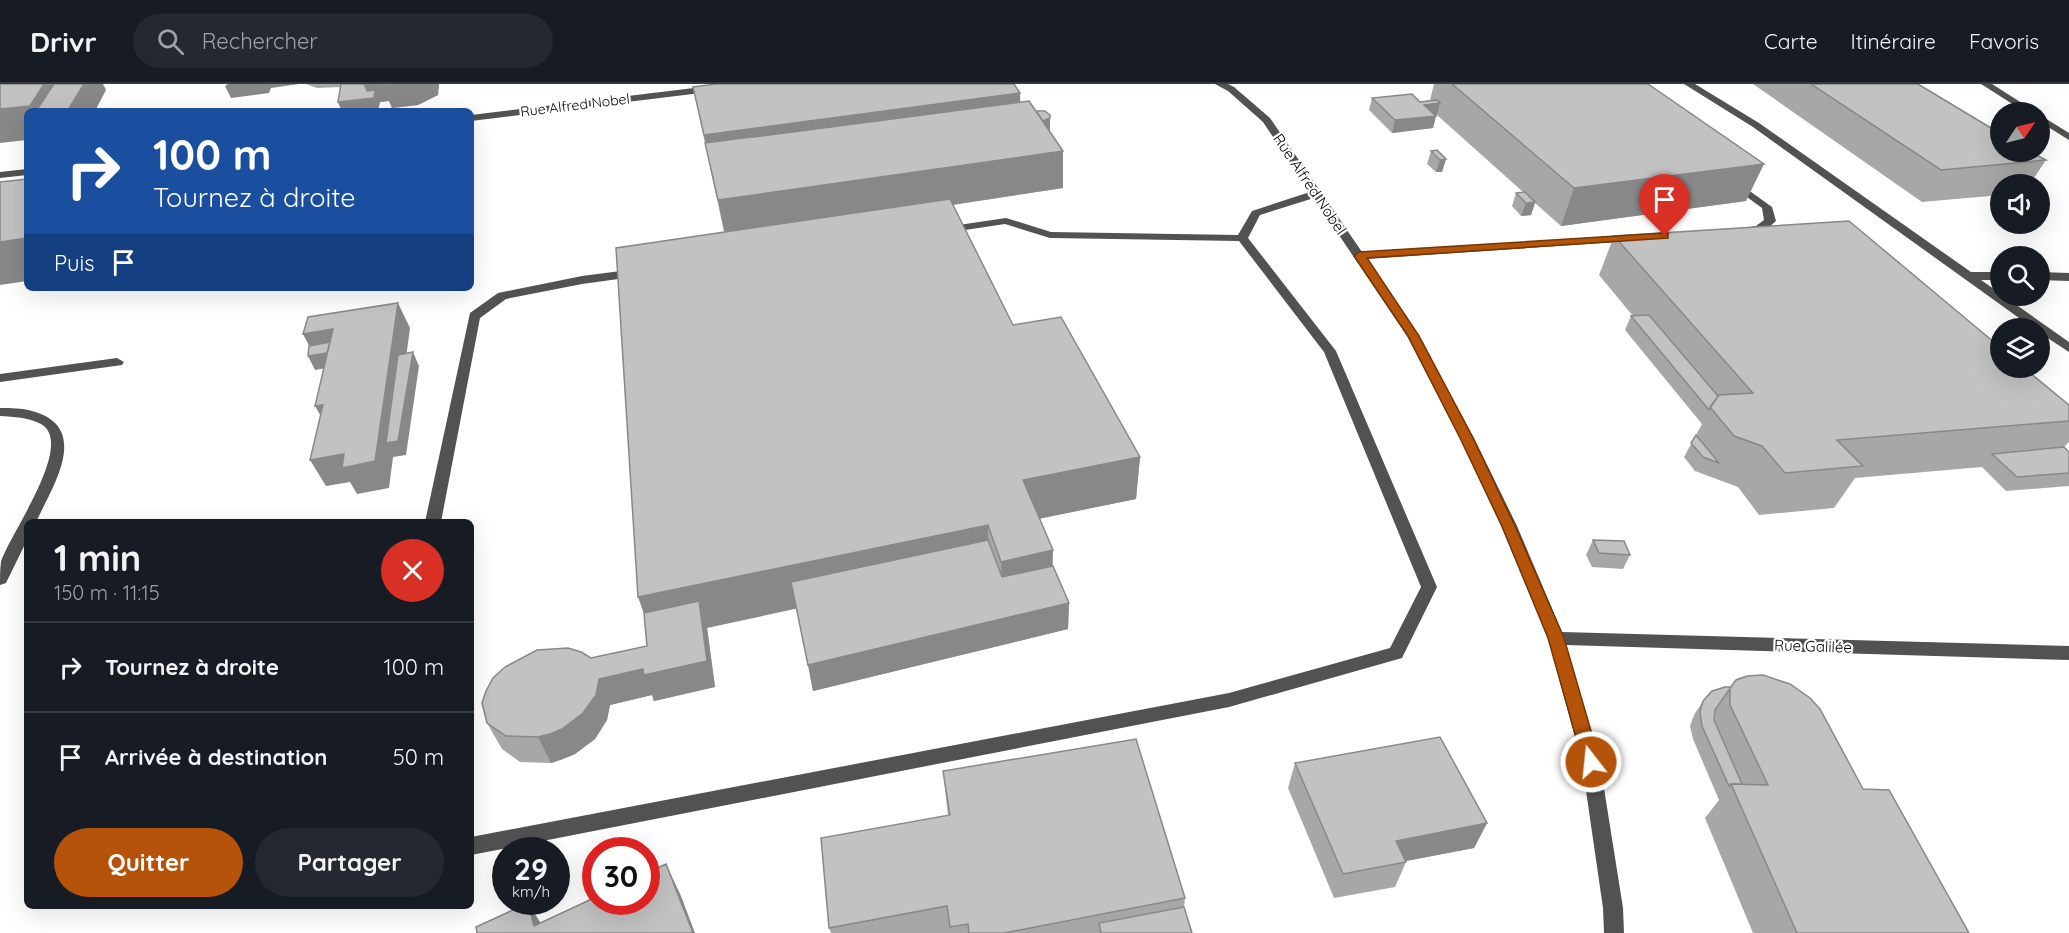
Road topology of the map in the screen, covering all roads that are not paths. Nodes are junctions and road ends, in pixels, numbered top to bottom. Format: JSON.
{"nodes":[{"id":1,"x":750,"y":84,"type":"edge"},
{"id":2,"x":1220,"y":84,"type":"edge"},
{"id":3,"x":1689,"y":84,"type":"edge"},
{"id":4,"x":1986,"y":84,"type":"edge"},
{"id":5,"x":2015,"y":102,"type":"edge"},
{"id":6,"x":474,"y":118,"type":"edge"},
{"id":7,"x":2050,"y":125,"type":"edge"},
{"id":8,"x":2069,"y":137,"type":"edge"},
{"id":9,"x":24,"y":172,"type":"edge"},
{"id":10,"x":1720,"y":172,"type":"edge"},
{"id":11,"x":0,"y":175,"type":"edge"},
{"id":12,"x":1315,"y":194,"type":"junction"},
{"id":13,"x":936,"y":231,"type":"edge"},
{"id":14,"x":1735,"y":231,"type":"edge"},
{"id":15,"x":1641,"y":237,"type":"edge"},
{"id":16,"x":1242,"y":238,"type":"junction"},
{"id":17,"x":1359,"y":256,"type":"junction"},
{"id":18,"x":652,"y":270,"type":"edge"},
{"id":19,"x":1967,"y":276,"type":"junction"},
{"id":20,"x":1990,"y":276,"type":"edge"},
{"id":21,"x":2050,"y":276,"type":"edge"},
{"id":22,"x":2069,"y":277,"type":"edge"},
{"id":23,"x":2069,"y":348,"type":"edge"},
{"id":24,"x":117,"y":362,"type":"dead end"},
{"id":25,"x":0,"y":378,"type":"edge"},
{"id":26,"x":0,"y":412,"type":"edge"},
{"id":27,"x":29,"y":519,"type":"edge"},
{"id":28,"x":434,"y":519,"type":"edge"},
{"id":29,"x":24,"y":529,"type":"edge"},
{"id":30,"x":0,"y":579,"type":"edge"},
{"id":31,"x":1556,"y":638,"type":"junction"},
{"id":32,"x":2069,"y":653,"type":"edge"},
{"id":33,"x":474,"y":845,"type":"edge"},
{"id":34,"x":1614,"y":933,"type":"edge"}],
"edges":[{"from":1,"to":6,"type":"street","name":"Rue Alfred Nobel"},
{"from":2,"to":12,"type":"street","name":"Rue Alfred Nobel"},
{"from":3,"to":19,"type":"street"},
{"from":4,"to":5,"type":"street"},
{"from":7,"to":8,"type":"street"},
{"from":9,"to":11,"type":"street"},
{"from":10,"to":14,"type":"street"},
{"from":12,"to":16,"type":"street"},
{"from":12,"to":17,"type":"street","name":"Rue Alfred Nobel"},
{"from":13,"to":16,"type":"street"},
{"from":15,"to":17,"type":"street"},
{"from":16,"to":33,"type":"street"},
{"from":17,"to":31,"type":"street","name":"Rue Alfred Nobel"},
{"from":18,"to":28,"type":"street"},
{"from":19,"to":20,"type":"street"},
{"from":19,"to":23,"type":"street"},
{"from":21,"to":22,"type":"street"},
{"from":24,"to":25,"type":"street"},
{"from":26,"to":27,"type":"street"},
{"from":29,"to":30,"type":"street"},
{"from":31,"to":32,"type":"street","name":"Rue Galilée"},
{"from":31,"to":34,"type":"street","name":"Rue Alfred Nobel"}]}
